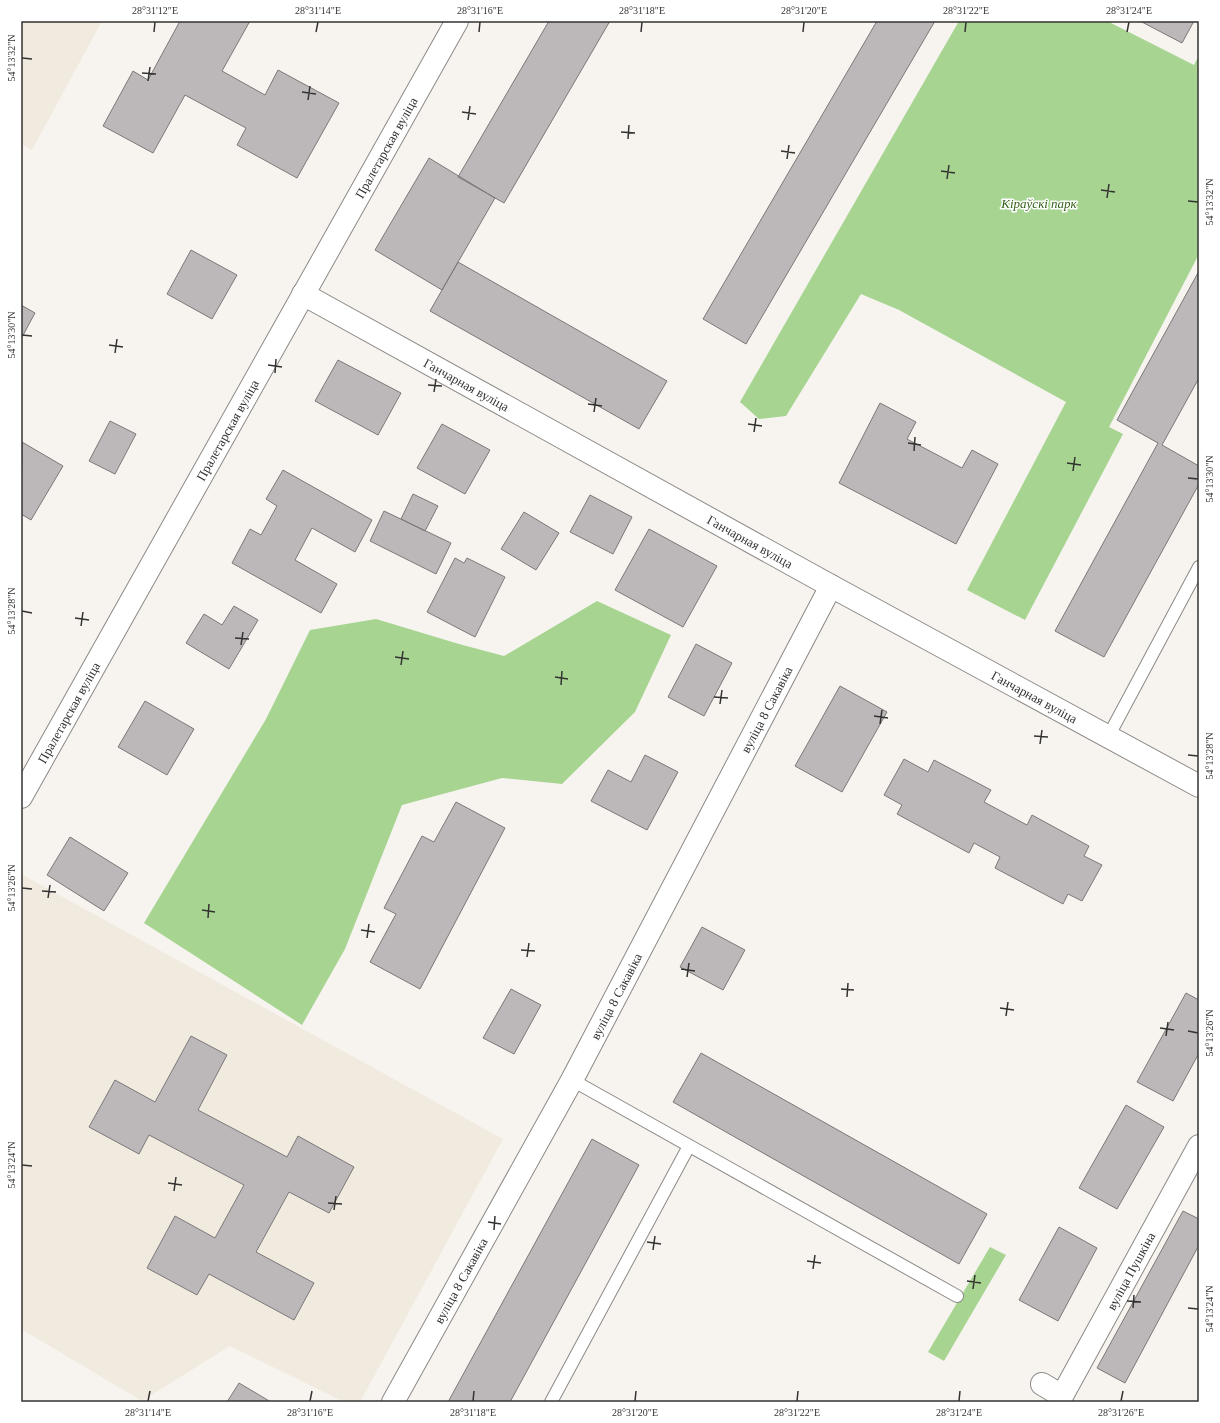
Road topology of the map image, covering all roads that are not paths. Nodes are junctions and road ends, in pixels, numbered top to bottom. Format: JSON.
{"nodes":[{"id":1,"x":457,"y":21,"type":"edge"},
{"id":2,"x":303,"y":294,"type":"junction"},
{"id":3,"x":1199,"y":567,"type":"edge"},
{"id":4,"x":831,"y":586,"type":"junction"},
{"id":5,"x":1108,"y":737,"type":"junction"},
{"id":6,"x":1199,"y":786,"type":"edge"},
{"id":7,"x":21,"y":797,"type":"edge"},
{"id":8,"x":572,"y":1080,"type":"junction"},
{"id":9,"x":689,"y":1146,"type":"junction"},
{"id":10,"x":1199,"y":1146,"type":"edge"},
{"id":11,"x":957,"y":1296,"type":"dead end"},
{"id":12,"x":1042,"y":1384,"type":"dead end"},
{"id":13,"x":1066,"y":1399,"type":"edge"},
{"id":14,"x":392,"y":1402,"type":"edge"},
{"id":15,"x":551,"y":1402,"type":"edge"}],
"edges":[{"from":1,"to":2,"type":"street","name":"Пралетарская вуліца"},
{"from":2,"to":4,"type":"street","name":"Ганчарная вуліца"},
{"from":2,"to":7,"type":"street","name":"Пралетарская вуліца"},
{"from":3,"to":5,"type":"lane"},
{"from":4,"to":5,"type":"street","name":"Ганчарная вуліца"},
{"from":4,"to":8,"type":"street","name":"вуліца 8 Сакавіка"},
{"from":5,"to":6,"type":"street","name":"Ганчарная вуліца"},
{"from":8,"to":9,"type":"lane"},
{"from":8,"to":14,"type":"street","name":"вуліца 8 Сакавіка"},
{"from":9,"to":11,"type":"lane"},
{"from":9,"to":15,"type":"lane"},
{"from":10,"to":13,"type":"street","name":"вуліца Пушкіна"},
{"from":12,"to":13,"type":"street"}]}
